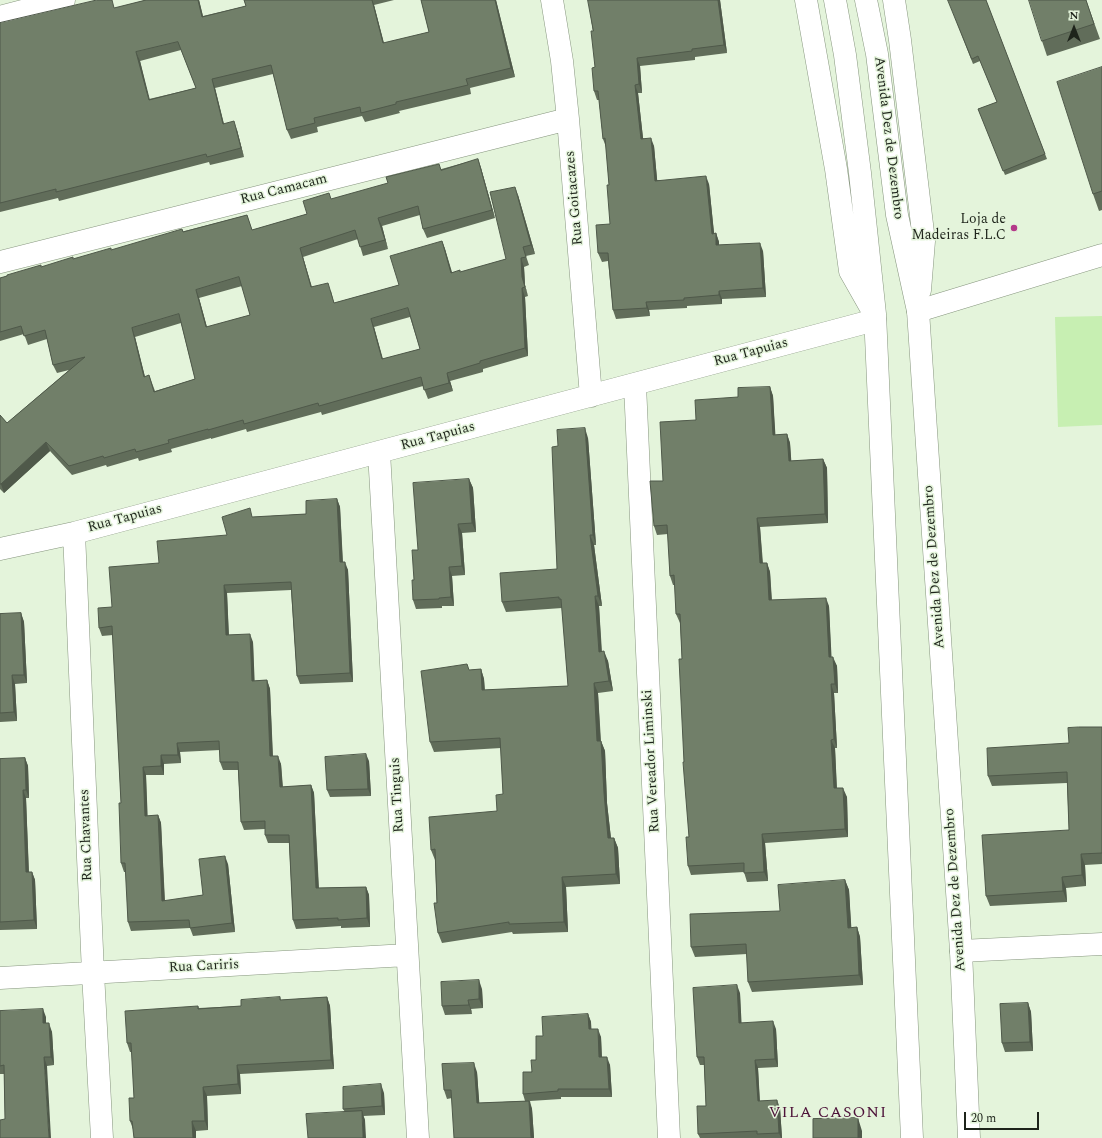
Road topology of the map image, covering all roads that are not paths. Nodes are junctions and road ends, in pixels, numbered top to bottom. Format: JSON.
{"nodes":[{"id":1,"x":64,"y":0,"type":"edge"},
{"id":2,"x":552,"y":0,"type":"edge"},
{"id":3,"x":806,"y":0,"type":"edge"},
{"id":4,"x":835,"y":0,"type":"edge"},
{"id":5,"x":866,"y":0,"type":"edge"},
{"id":6,"x":894,"y":0,"type":"edge"},
{"id":7,"x":0,"y":17,"type":"edge"},
{"id":8,"x":568,"y":119,"type":"junction"},
{"id":9,"x":1102,"y":255,"type":"edge"},
{"id":10,"x":0,"y":262,"type":"edge"},
{"id":11,"x":918,"y":311,"type":"junction"},
{"id":12,"x":875,"y":317,"type":"junction"},
{"id":13,"x":635,"y":385,"type":"junction"},
{"id":14,"x":591,"y":396,"type":"junction"},
{"id":15,"x":379,"y":452,"type":"junction"},
{"id":16,"x":74,"y":533,"type":"junction"},
{"id":17,"x":0,"y":549,"type":"edge"},
{"id":18,"x":1102,"y":944,"type":"edge"},
{"id":19,"x":961,"y":951,"type":"junction"},
{"id":20,"x":407,"y":955,"type":"junction"},
{"id":21,"x":92,"y":973,"type":"junction"},
{"id":22,"x":0,"y":978,"type":"edge"},
{"id":23,"x":102,"y":1138,"type":"edge"},
{"id":24,"x":418,"y":1138,"type":"edge"},
{"id":25,"x":669,"y":1138,"type":"edge"},
{"id":26,"x":912,"y":1138,"type":"edge"},
{"id":27,"x":969,"y":1138,"type":"edge"}],
"edges":[{"from":1,"to":7,"type":"main road"},
{"from":2,"to":8,"type":"main road","name":"Rua Goitacazes"},
{"from":3,"to":12,"type":"main road"},
{"from":4,"to":12,"type":"main road"},
{"from":5,"to":11,"type":"main road","name":"Avenida Dez de Dezembro"},
{"from":6,"to":11,"type":"main road"},
{"from":8,"to":10,"type":"main road","name":"Rua Camacam"},
{"from":8,"to":14,"type":"main road","name":"Rua Goitacazes"},
{"from":9,"to":11,"type":"main road"},
{"from":11,"to":19,"type":"main road","name":"Avenida Dez de Dezembro"},
{"from":12,"to":13,"type":"main road","name":"Rua Tapuias"},
{"from":12,"to":26,"type":"main road"},
{"from":13,"to":14,"type":"main road","name":"Rua Tapuias"},
{"from":13,"to":25,"type":"main road","name":"Rua Vereador Liminski"},
{"from":14,"to":15,"type":"main road","name":"Rua Tapuias"},
{"from":15,"to":16,"type":"main road","name":"Rua Tapuias"},
{"from":15,"to":20,"type":"main road","name":"Rua Tinguis"},
{"from":16,"to":17,"type":"main road","name":"Rua Tapuias"},
{"from":16,"to":21,"type":"main road","name":"Rua Chavantes"},
{"from":18,"to":19,"type":"main road"},
{"from":19,"to":27,"type":"main road","name":"Avenida Dez de Dezembro"},
{"from":20,"to":21,"type":"main road","name":"Rua Cariris"},
{"from":20,"to":24,"type":"main road","name":"Rua Tinguis"},
{"from":21,"to":22,"type":"main road","name":"Rua Cariris"},
{"from":21,"to":23,"type":"main road","name":"Rua Chavantes"}]}
